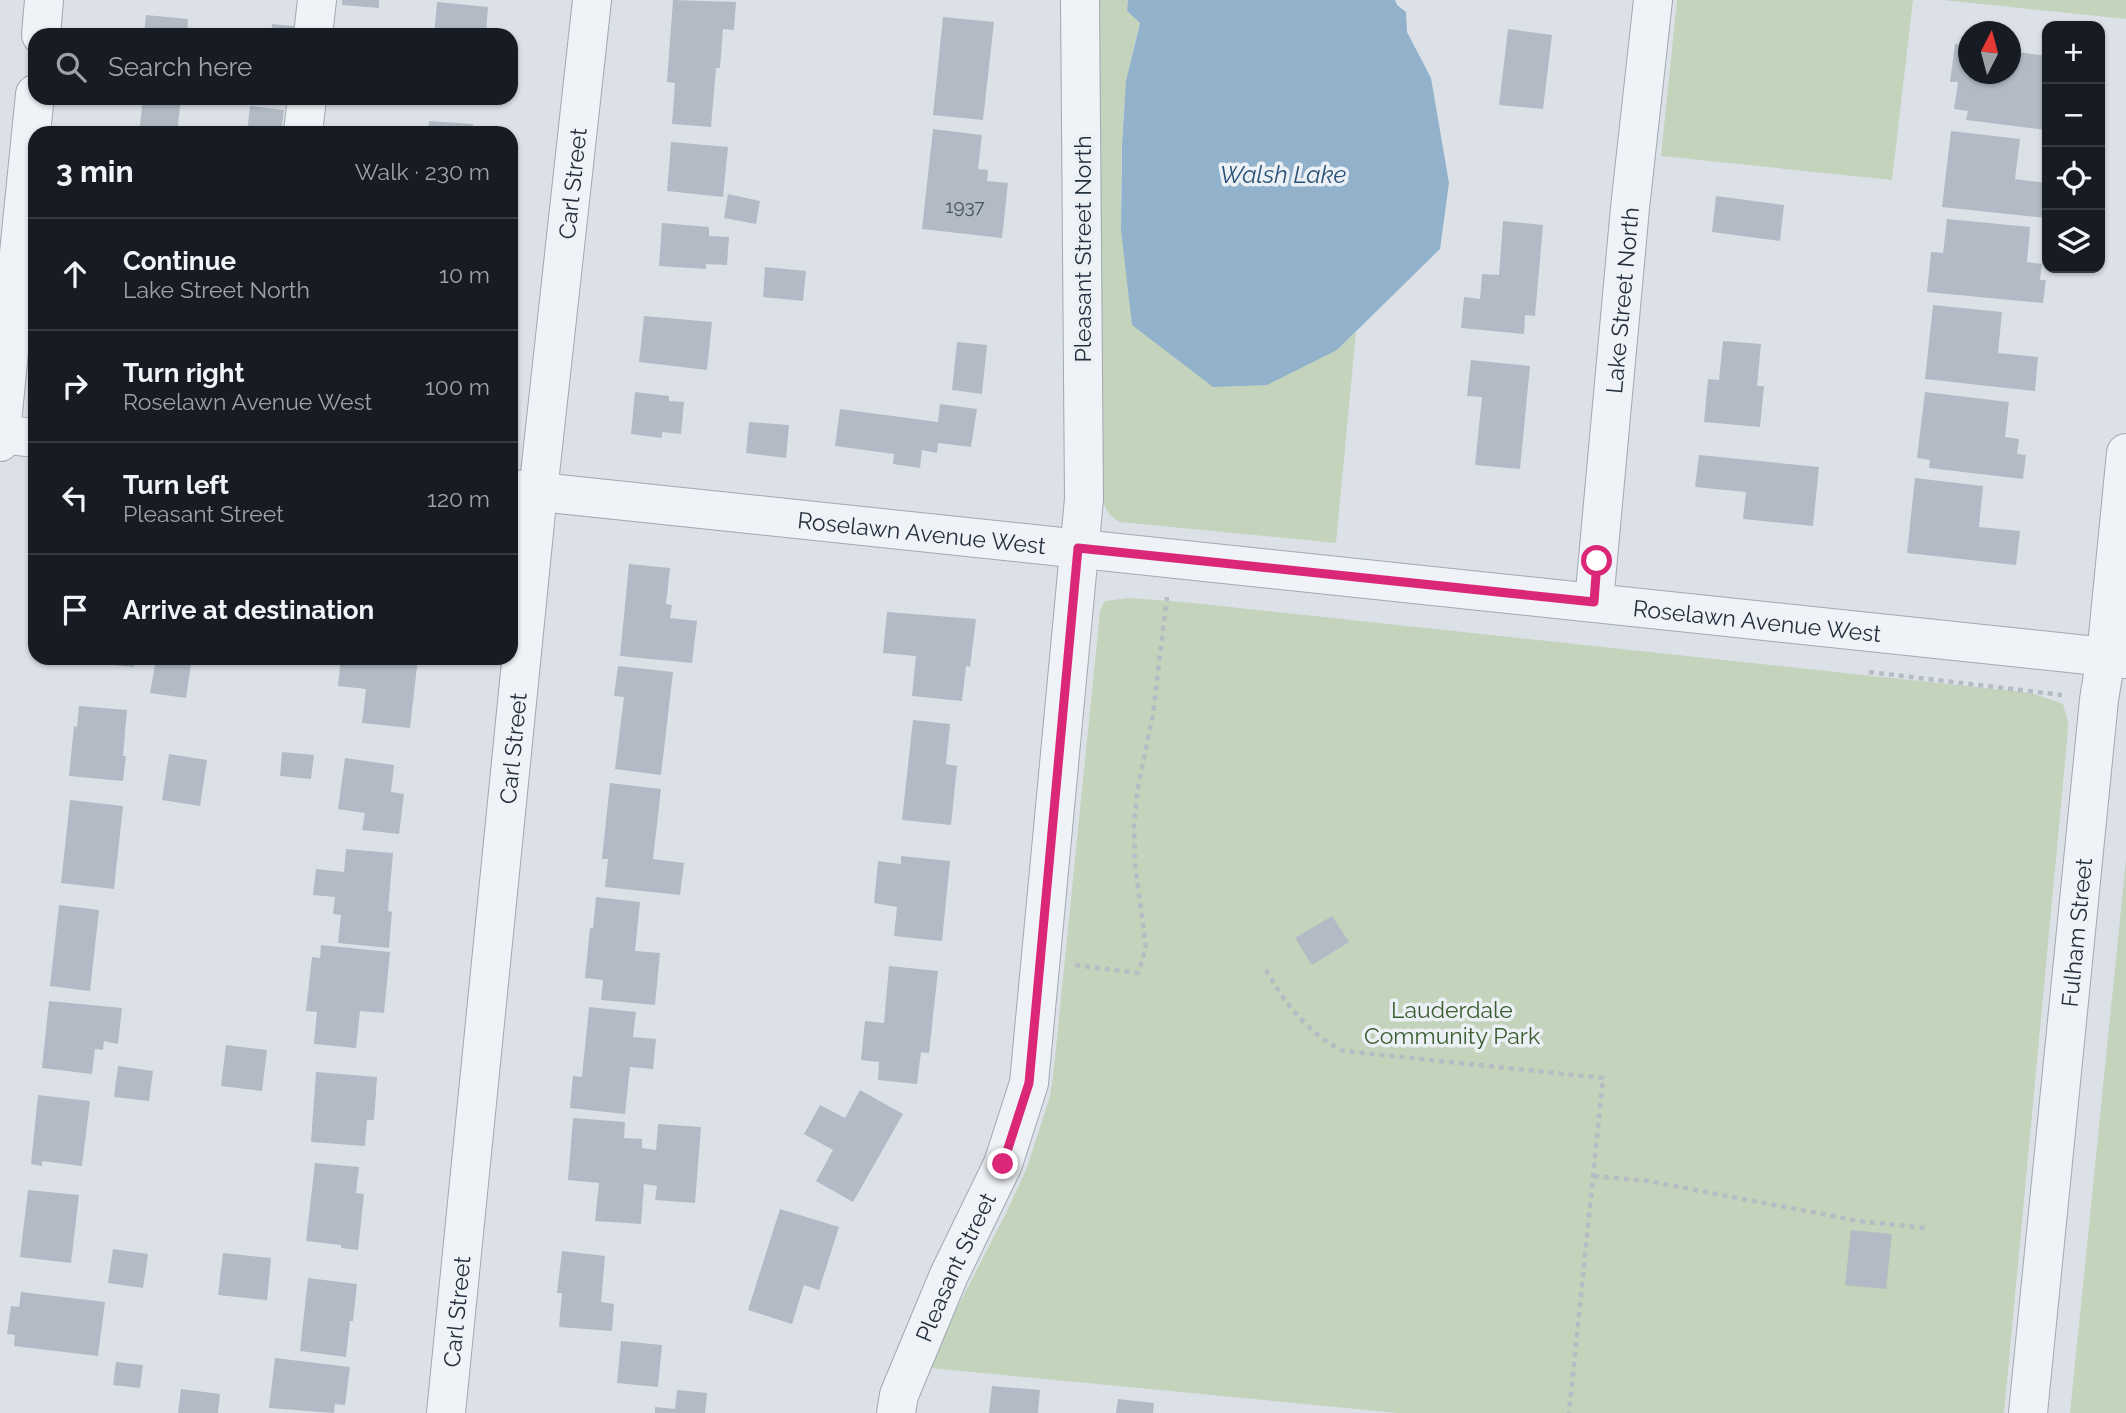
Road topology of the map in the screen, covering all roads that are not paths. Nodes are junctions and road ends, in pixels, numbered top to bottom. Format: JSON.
{"nodes":[{"id":1,"x":44,"y":0,"type":"edge"},
{"id":2,"x":317,"y":0,"type":"edge"},
{"id":3,"x":592,"y":0,"type":"edge"},
{"id":4,"x":1080,"y":0,"type":"edge"},
{"id":5,"x":1653,"y":0,"type":"edge"},
{"id":6,"x":42,"y":28,"type":"edge"},
{"id":7,"x":314,"y":28,"type":"edge"},
{"id":8,"x":34,"y":105,"type":"edge"},
{"id":9,"x":306,"y":105,"type":"edge"},
{"id":10,"x":32,"y":126,"type":"edge"},
{"id":11,"x":304,"y":126,"type":"edge"},
{"id":12,"x":28,"y":162,"type":"edge"},
{"id":13,"x":0,"y":434,"type":"edge"},
{"id":14,"x":28,"y":437,"type":"edge"},
{"id":15,"x":0,"y":442,"type":"edge"},
{"id":16,"x":2126,"y":453,"type":"edge"},
{"id":17,"x":525,"y":490,"type":"edge"},
{"id":18,"x":1084,"y":499,"type":"joint"},
{"id":19,"x":1078,"y":548,"type":"junction"},
{"id":20,"x":518,"y":572,"type":"edge"},
{"id":21,"x":1594,"y":602,"type":"junction"},
{"id":22,"x":2116,"y":657,"type":"edge"},
{"id":23,"x":510,"y":665,"type":"edge"},
{"id":24,"x":446,"y":1413,"type":"edge"},
{"id":25,"x":896,"y":1413,"type":"edge"},
{"id":26,"x":2028,"y":1413,"type":"edge"}],
"edges":[{"from":1,"to":6,"type":"street"},
{"from":2,"to":7,"type":"street"},
{"from":3,"to":17,"type":"street","name":"Carl Street"},
{"from":4,"to":18,"type":"street","name":"Pleasant Street North"},
{"from":5,"to":21,"type":"street","name":"Lake Street North"},
{"from":8,"to":10,"type":"street"},
{"from":9,"to":11,"type":"street"},
{"from":12,"to":13,"type":"street"},
{"from":13,"to":14,"type":"street"},
{"from":13,"to":15,"type":"street"},
{"from":16,"to":22,"type":"street","name":"Fulham Street"},
{"from":17,"to":19,"type":"street","name":"Roselawn Avenue West"},
{"from":17,"to":20,"type":"street","name":"Carl Street"},
{"from":18,"to":19,"type":"street","name":"Pleasant Street"},
{"from":19,"to":21,"type":"street","name":"Roselawn Avenue West"},
{"from":19,"to":25,"type":"street","name":"Pleasant Street"},
{"from":21,"to":22,"type":"street","name":"Roselawn Avenue West"},
{"from":22,"to":26,"type":"street","name":"Fulham Street"},
{"from":23,"to":24,"type":"street","name":"Carl Street"}]}
